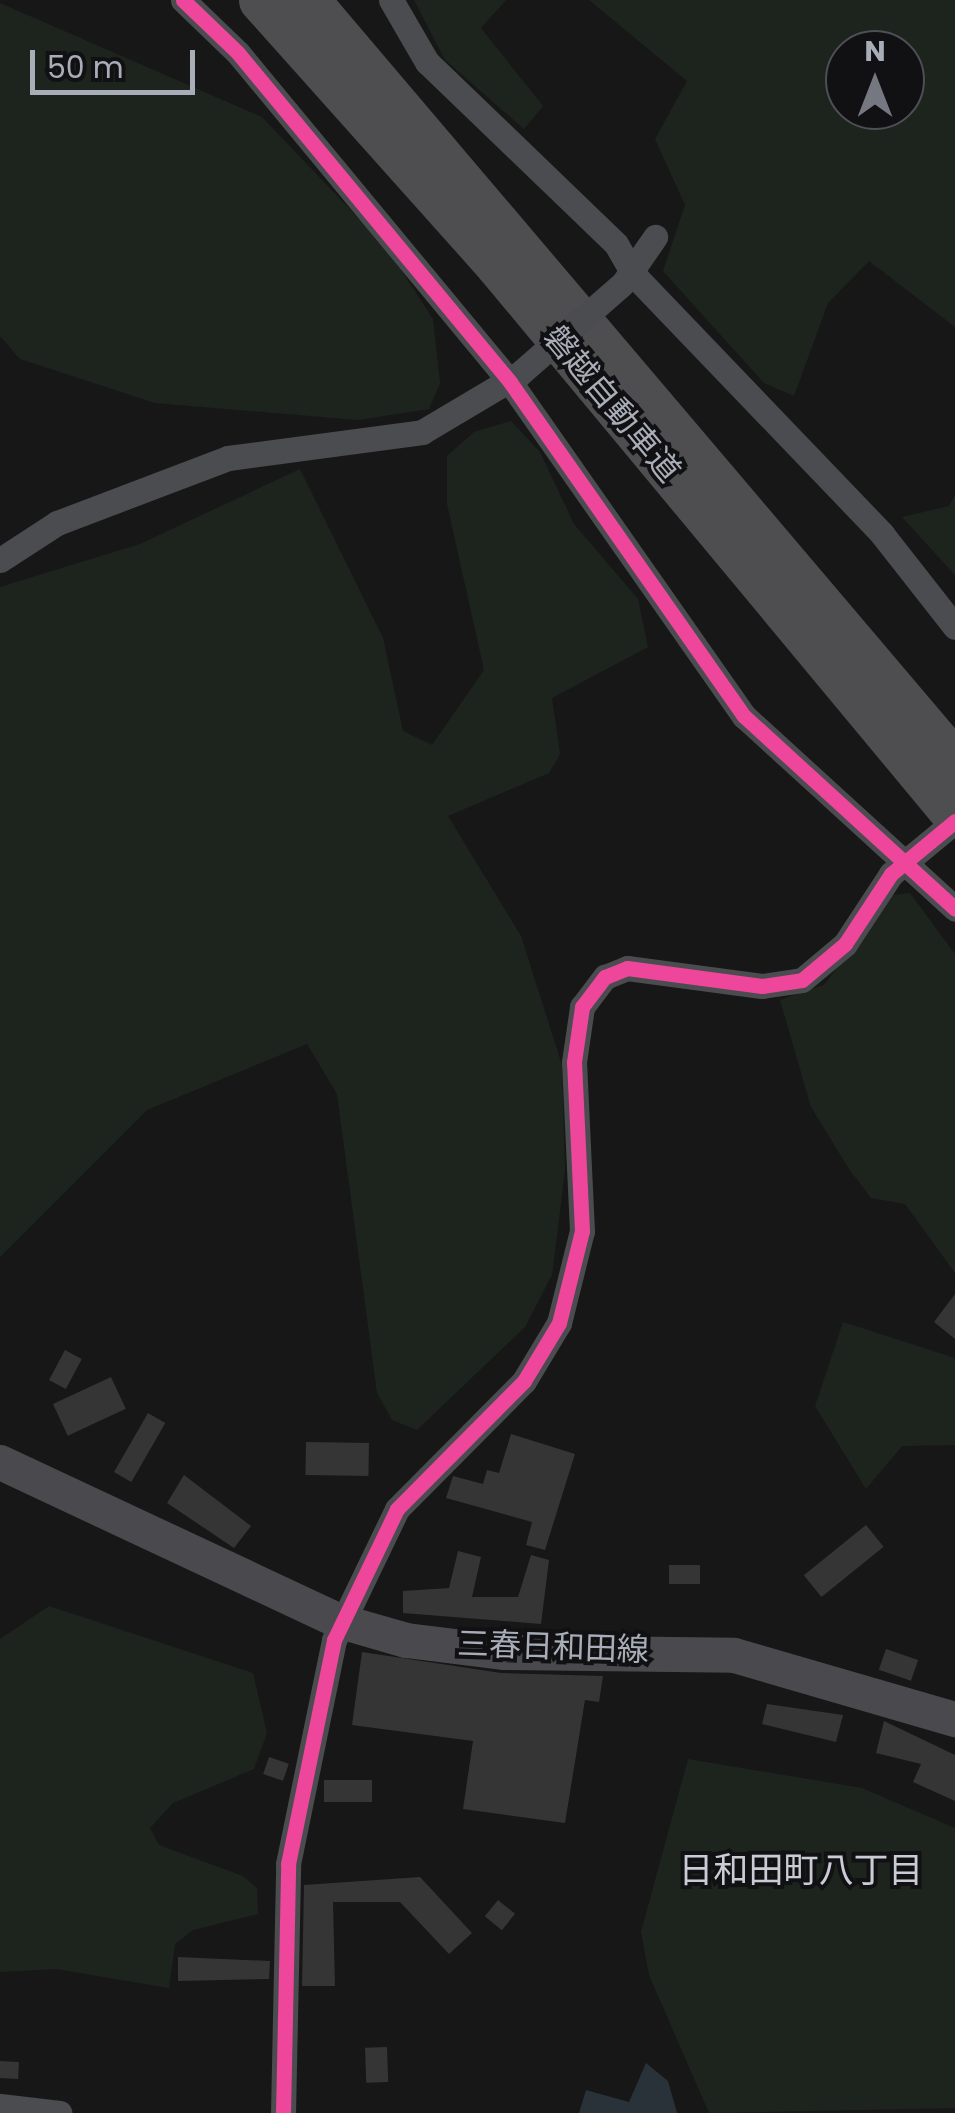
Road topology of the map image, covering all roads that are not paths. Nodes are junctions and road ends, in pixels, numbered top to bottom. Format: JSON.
{"nodes":[{"id":1,"x":183,"y":0,"type":"edge"},
{"id":2,"x":262,"y":0,"type":"edge"},
{"id":3,"x":307,"y":0,"type":"edge"},
{"id":4,"x":391,"y":0,"type":"edge"},
{"id":5,"x":654,"y":237,"type":"dead end"},
{"id":6,"x":627,"y":280,"type":"junction"},
{"id":7,"x":514,"y":378,"type":"junction"},
{"id":8,"x":0,"y":560,"type":"edge"},
{"id":9,"x":955,"y":627,"type":"edge"},
{"id":10,"x":955,"y":763,"type":"edge"},
{"id":11,"x":955,"y":818,"type":"edge"},
{"id":12,"x":906,"y":861,"type":"junction"},
{"id":13,"x":955,"y":909,"type":"edge"},
{"id":14,"x":0,"y":1462,"type":"edge"},
{"id":15,"x":340,"y":1621,"type":"junction"},
{"id":16,"x":955,"y":1719,"type":"edge"},
{"id":17,"x":0,"y":2106,"type":"edge"},
{"id":18,"x":60,"y":2113,"type":"edge"},
{"id":19,"x":283,"y":2113,"type":"edge"}],
"edges":[{"from":1,"to":7,"type":"street"},
{"from":2,"to":11,"type":"highway","name":"磐越自動車道"},
{"from":3,"to":10,"type":"highway","name":"磐越自動車道"},
{"from":4,"to":6,"type":"street"},
{"from":5,"to":6,"type":"street"},
{"from":6,"to":7,"type":"street","bridge":true},
{"from":6,"to":9,"type":"street"},
{"from":7,"to":8,"type":"street"},
{"from":7,"to":12,"type":"street"},
{"from":11,"to":12,"type":"street"},
{"from":12,"to":13,"type":"street"},
{"from":12,"to":15,"type":"street"},
{"from":14,"to":15,"type":"main road","name":"三春日和田線"},
{"from":15,"to":16,"type":"main road","name":"三春日和田線"},
{"from":15,"to":19,"type":"street"},
{"from":17,"to":18,"type":"street"}]}
